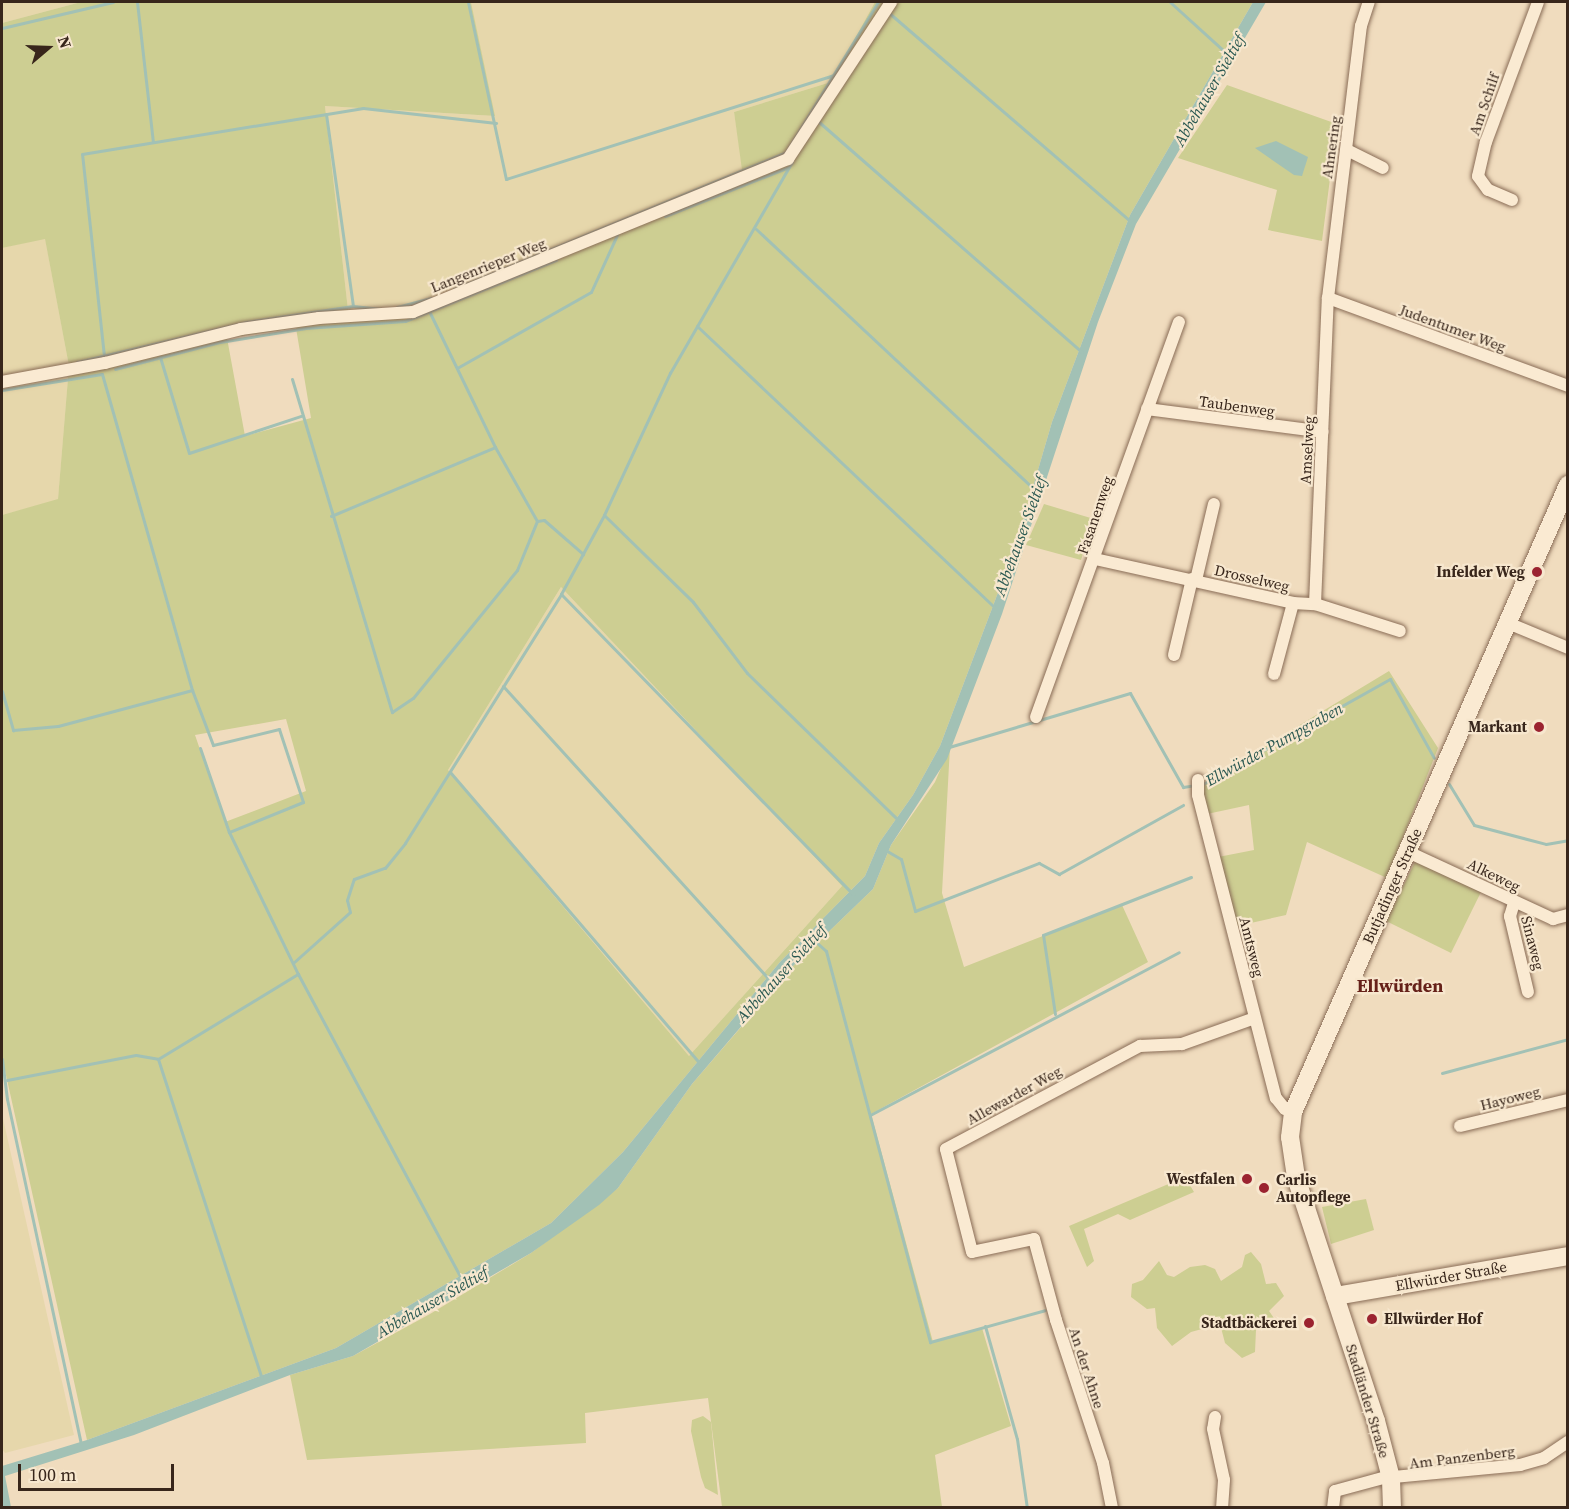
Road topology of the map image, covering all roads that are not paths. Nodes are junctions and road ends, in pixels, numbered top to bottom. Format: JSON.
{"nodes":[{"id":1,"x":891,"y":2,"type":"edge"},
{"id":2,"x":1369,"y":2,"type":"edge"},
{"id":3,"x":1538,"y":2,"type":"edge"},
{"id":4,"x":1347,"y":150,"type":"junction"},
{"id":5,"x":1383,"y":168,"type":"dead end"},
{"id":6,"x":1512,"y":200,"type":"dead end"},
{"id":7,"x":1328,"y":298,"type":"junction"},
{"id":8,"x":1179,"y":322,"type":"dead end"},
{"id":9,"x":2,"y":382,"type":"edge"},
{"id":10,"x":1568,"y":386,"type":"edge"},
{"id":11,"x":1148,"y":409,"type":"junction"},
{"id":12,"x":1323,"y":432,"type":"junction"},
{"id":13,"x":1568,"y":485,"type":"edge"},
{"id":14,"x":1214,"y":504,"type":"dead end"},
{"id":15,"x":1095,"y":559,"type":"junction"},
{"id":16,"x":1194,"y":579,"type":"junction"},
{"id":17,"x":1293,"y":603,"type":"junction"},
{"id":18,"x":1315,"y":604,"type":"junction"},
{"id":19,"x":1508,"y":623,"type":"junction"},
{"id":20,"x":1400,"y":631,"type":"dead end"},
{"id":21,"x":1568,"y":648,"type":"edge"},
{"id":22,"x":1174,"y":655,"type":"dead end"},
{"id":23,"x":1274,"y":674,"type":"dead end"},
{"id":24,"x":1036,"y":717,"type":"dead end"},
{"id":25,"x":1198,"y":780,"type":"dead end"},
{"id":26,"x":1408,"y":852,"type":"junction"},
{"id":27,"x":1514,"y":903,"type":"junction"},
{"id":28,"x":1568,"y":915,"type":"edge"},
{"id":29,"x":1528,"y":992,"type":"dead end"},
{"id":30,"x":1255,"y":1018,"type":"junction"},
{"id":31,"x":1568,"y":1100,"type":"edge"},
{"id":32,"x":1293,"y":1112,"type":"junction"},
{"id":33,"x":1460,"y":1126,"type":"dead end"},
{"id":34,"x":1034,"y":1239,"type":"joint"},
{"id":35,"x":1568,"y":1256,"type":"edge"},
{"id":36,"x":1335,"y":1296,"type":"junction"},
{"id":37,"x":1215,"y":1417,"type":"dead end"},
{"id":38,"x":1568,"y":1442,"type":"edge"},
{"id":39,"x":1390,"y":1478,"type":"junction"},
{"id":40,"x":1112,"y":1508,"type":"edge"},
{"id":41,"x":1222,"y":1508,"type":"edge"},
{"id":42,"x":1333,"y":1508,"type":"edge"},
{"id":43,"x":1392,"y":1508,"type":"edge"}],
"edges":[{"from":1,"to":9,"type":"street","name":"Langenrieper Weg"},
{"from":2,"to":4,"type":"street","name":"Ahnering"},
{"from":3,"to":6,"type":"street","name":"Am Schilf"},
{"from":4,"to":5,"type":"street"},
{"from":4,"to":7,"type":"street","name":"Ahnering"},
{"from":7,"to":10,"type":"street","name":"Judentumer Weg"},
{"from":7,"to":12,"type":"street","name":"Amselweg"},
{"from":8,"to":11,"type":"street","name":"Fasanenweg"},
{"from":11,"to":12,"type":"street","name":"Taubenweg"},
{"from":11,"to":15,"type":"street","name":"Fasanenweg"},
{"from":12,"to":18,"type":"street","name":"Amselweg"},
{"from":13,"to":19,"type":"main road","name":"Butjadinger Straße"},
{"from":14,"to":16,"type":"street"},
{"from":15,"to":16,"type":"street","name":"Drosselweg"},
{"from":15,"to":24,"type":"street","name":"Fasanenweg"},
{"from":16,"to":17,"type":"street","name":"Drosselweg"},
{"from":16,"to":22,"type":"street"},
{"from":17,"to":18,"type":"street","name":"Drosselweg"},
{"from":17,"to":23,"type":"street"},
{"from":18,"to":20,"type":"street","name":"Drosselweg"},
{"from":19,"to":21,"type":"street"},
{"from":19,"to":26,"type":"main road","name":"Butjadinger Straße"},
{"from":25,"to":30,"type":"street","name":"Amtsweg"},
{"from":26,"to":27,"type":"street","name":"Alkeweg"},
{"from":26,"to":32,"type":"main road","name":"Butjadinger Straße"},
{"from":27,"to":28,"type":"street","name":"Alkeweg"},
{"from":27,"to":29,"type":"street","name":"Sinaweg"},
{"from":30,"to":32,"type":"street","name":"Amtsweg"},
{"from":30,"to":34,"type":"street","name":"Allewarder Weg"},
{"from":31,"to":33,"type":"street","name":"Hayoweg"},
{"from":32,"to":36,"type":"main road","name":"Butjadinger Straße"},
{"from":34,"to":40,"type":"street","name":"An der Ahne"},
{"from":35,"to":36,"type":"main road","name":"Ellwürder Straße"},
{"from":36,"to":39,"type":"main road","name":"Stadländer Straße"},
{"from":37,"to":41,"type":"street"},
{"from":38,"to":39,"type":"street","name":"Am Panzenberg"},
{"from":39,"to":42,"type":"street","name":"Am Panzenberg"},
{"from":39,"to":43,"type":"main road","name":"Stadländer Straße"}]}
